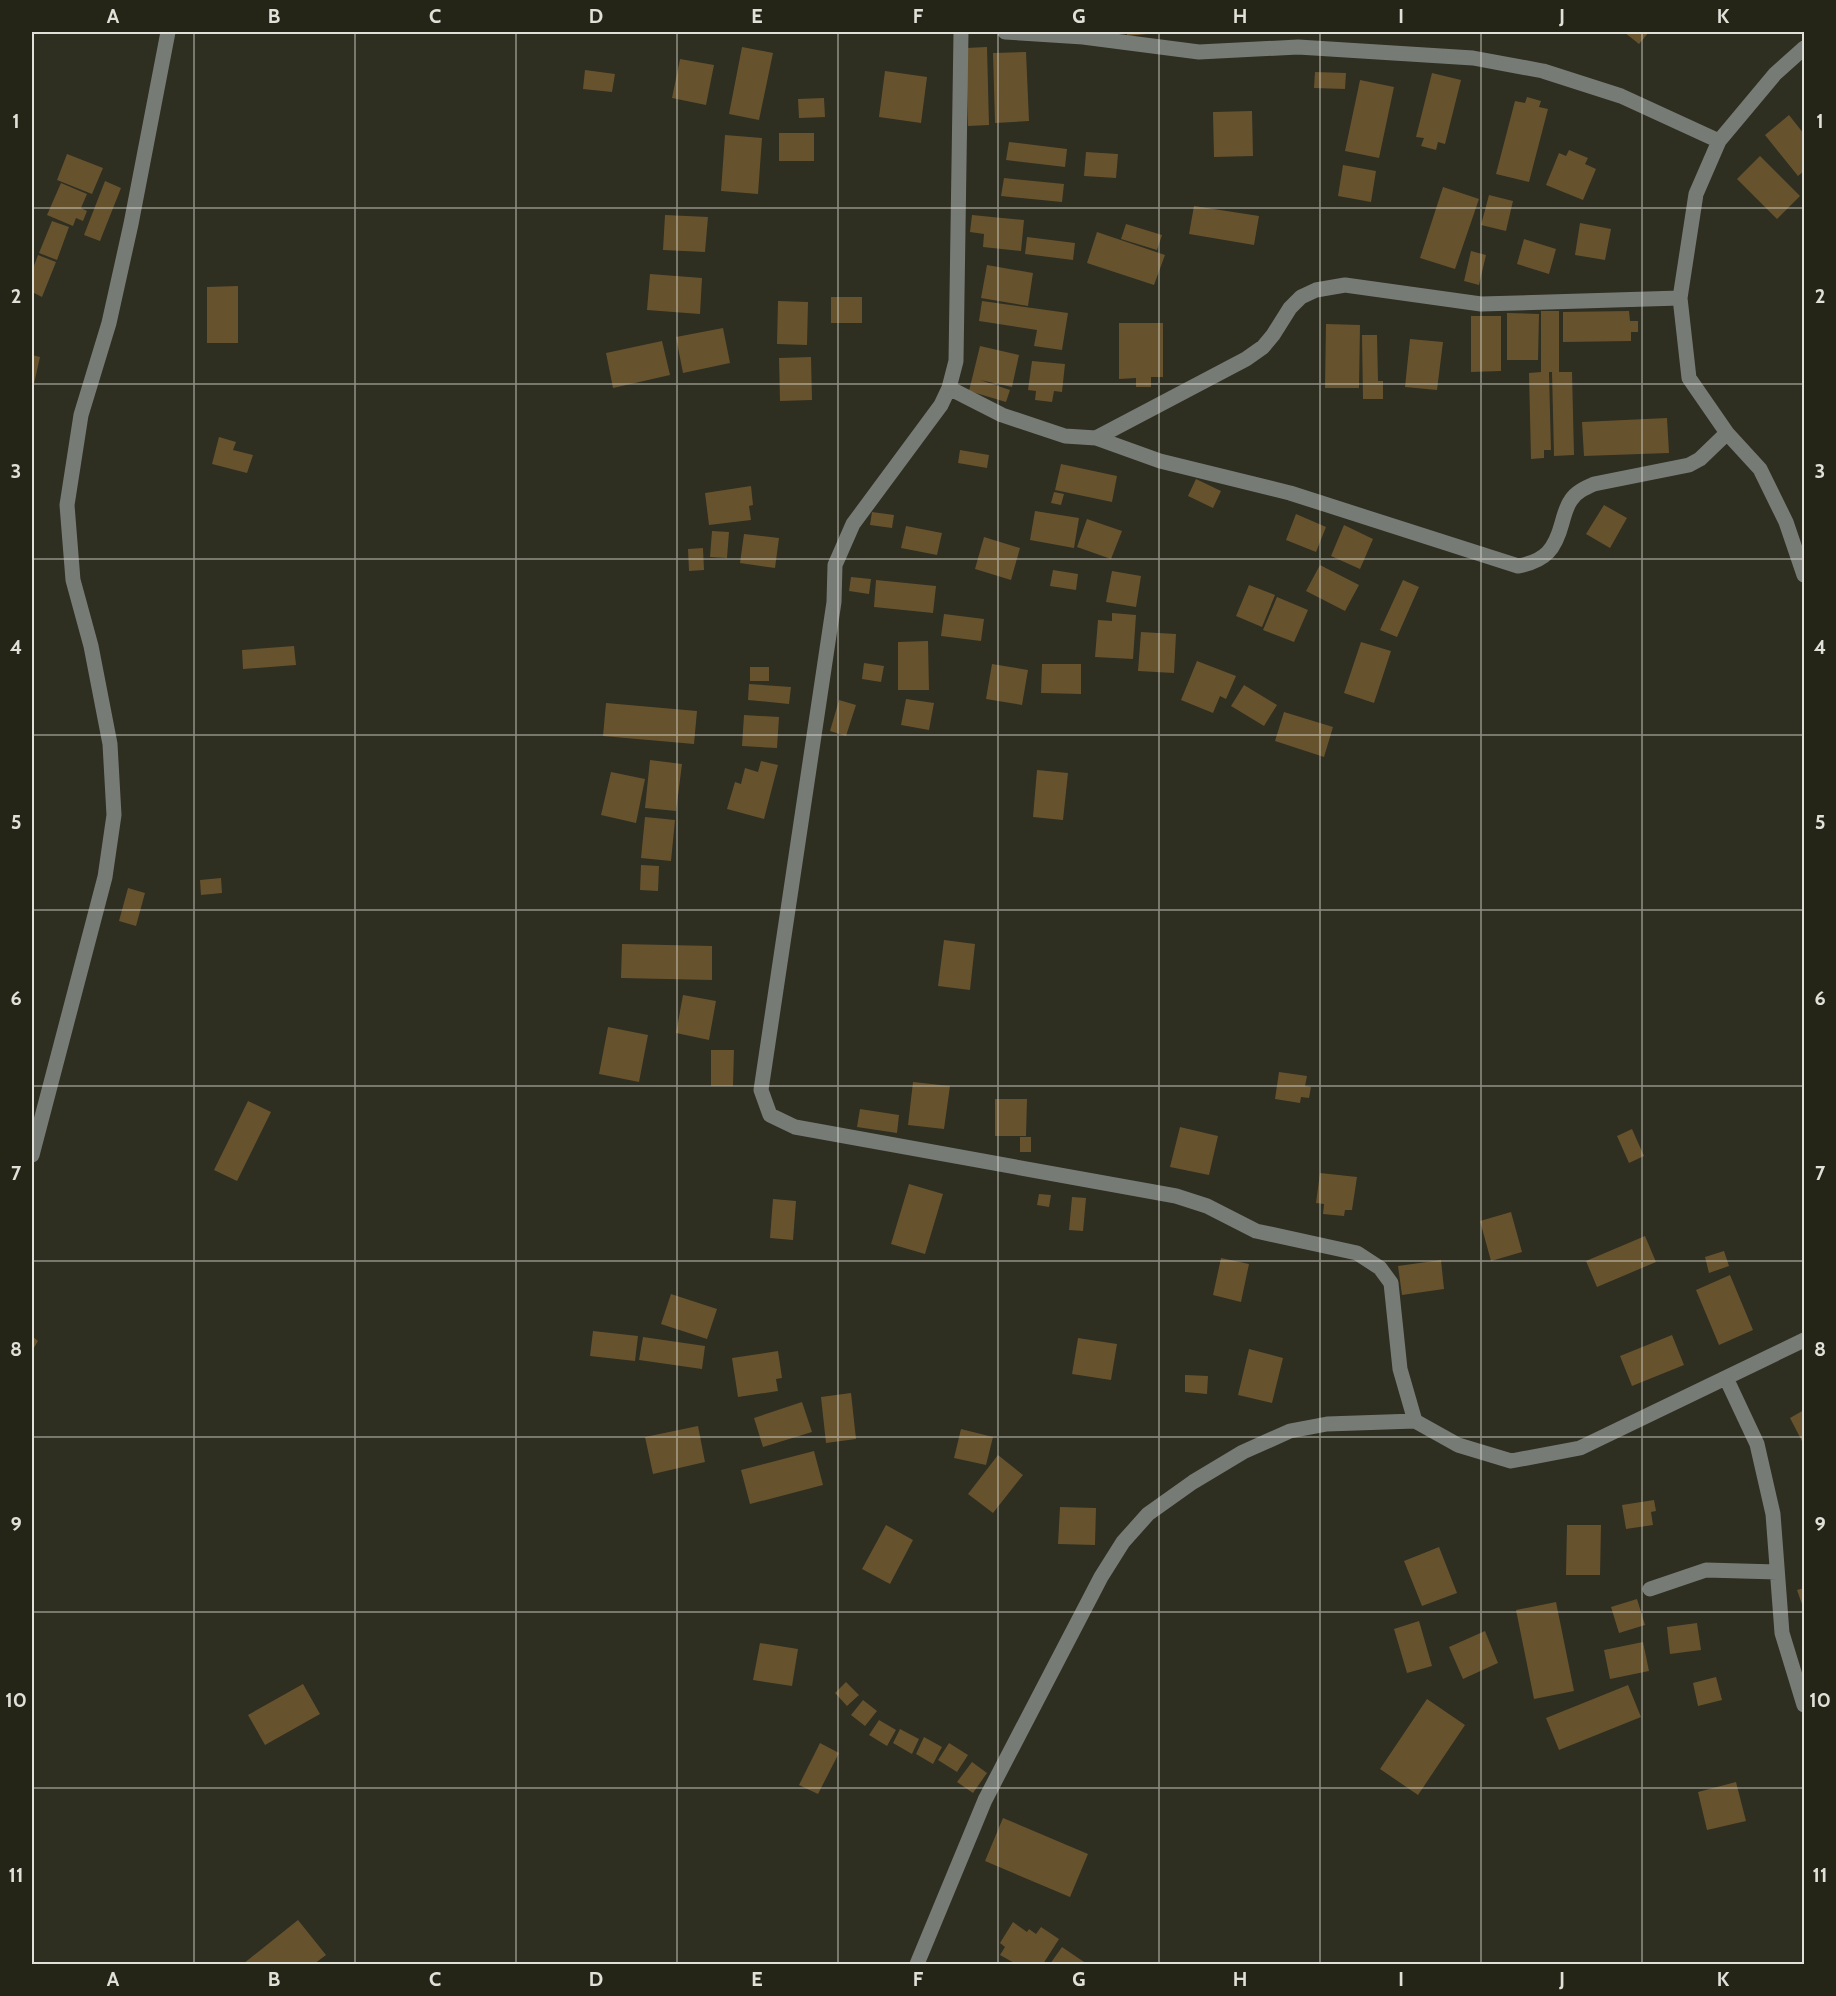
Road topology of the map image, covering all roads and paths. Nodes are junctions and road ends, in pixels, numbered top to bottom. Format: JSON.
{"nodes":[{"id":1,"x":168,"y":32,"type":"edge"},
{"id":2,"x":961,"y":32,"type":"edge"},
{"id":3,"x":1005,"y":32,"type":"edge"},
{"id":4,"x":1804,"y":48,"type":"edge"},
{"id":5,"x":1719,"y":141,"type":"junction"},
{"id":6,"x":1680,"y":298,"type":"junction"},
{"id":7,"x":949,"y":387,"type":"junction"},
{"id":8,"x":1727,"y":433,"type":"junction"},
{"id":9,"x":1096,"y":438,"type":"junction"},
{"id":10,"x":1804,"y":574,"type":"edge"},
{"id":11,"x":32,"y":1155,"type":"edge"},
{"id":12,"x":1804,"y":1340,"type":"edge"},
{"id":13,"x":1726,"y":1378,"type":"junction"},
{"id":14,"x":1415,"y":1421,"type":"junction"},
{"id":15,"x":1777,"y":1572,"type":"junction"},
{"id":16,"x":1650,"y":1588,"type":"dead end"},
{"id":17,"x":1804,"y":1705,"type":"edge"},
{"id":18,"x":916,"y":1965,"type":"edge"}],
"edges":[{"from":1,"to":11,"type":"street"},
{"from":2,"to":7,"type":"street"},
{"from":3,"to":5,"type":"street"},
{"from":4,"to":5,"type":"street"},
{"from":5,"to":6,"type":"street"},
{"from":6,"to":8,"type":"street"},
{"from":6,"to":9,"type":"street"},
{"from":7,"to":9,"type":"street"},
{"from":7,"to":14,"type":"street"},
{"from":8,"to":9,"type":"street"},
{"from":8,"to":10,"type":"street"},
{"from":12,"to":13,"type":"street"},
{"from":13,"to":14,"type":"street"},
{"from":13,"to":15,"type":"street"},
{"from":14,"to":18,"type":"street"},
{"from":15,"to":16,"type":"street"},
{"from":15,"to":17,"type":"street"}]}
